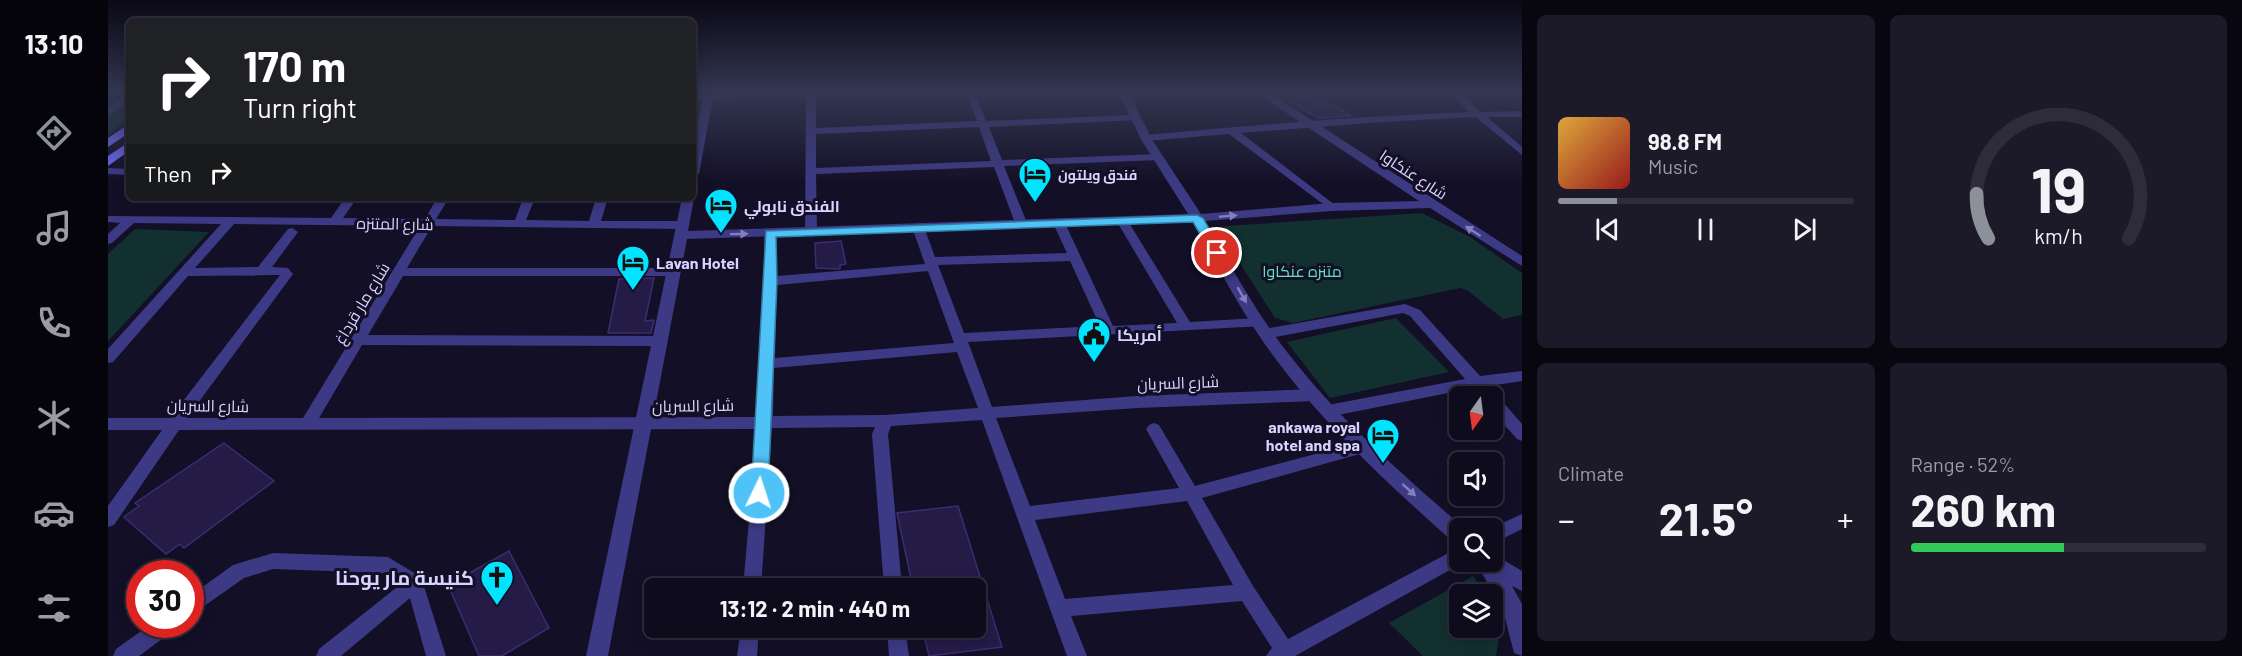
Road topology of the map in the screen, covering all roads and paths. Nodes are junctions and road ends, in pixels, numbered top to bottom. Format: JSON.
{"nodes":[{"id":1,"x":811,"y":123,"type":"edge"},
{"id":2,"x":1017,"y":123,"type":"edge"},
{"id":3,"x":1136,"y":123,"type":"edge"},
{"id":4,"x":1330,"y":123,"type":"edge"},
{"id":5,"x":1487,"y":123,"type":"edge"},
{"id":6,"x":982,"y":124,"type":"junction"},
{"id":7,"x":1306,"y":124,"type":"junction"},
{"id":8,"x":1231,"y":130,"type":"junction"},
{"id":9,"x":126,"y":131,"type":"edge"},
{"id":10,"x":811,"y":131,"type":"junction"},
{"id":11,"x":1146,"y":138,"type":"junction"},
{"id":12,"x":108,"y":144,"type":"edge"},
{"id":13,"x":126,"y":147,"type":"edge"},
{"id":14,"x":1522,"y":152,"type":"edge"},
{"id":15,"x":1159,"y":157,"type":"junction"},
{"id":16,"x":108,"y":162,"type":"edge"},
{"id":17,"x":999,"y":164,"type":"junction"},
{"id":18,"x":108,"y":171,"type":"edge"},
{"id":19,"x":811,"y":171,"type":"junction"},
{"id":20,"x":126,"y":172,"type":"edge"},
{"id":21,"x":349,"y":201,"type":"edge"},
{"id":22,"x":441,"y":201,"type":"edge"},
{"id":23,"x":528,"y":201,"type":"edge"},
{"id":24,"x":601,"y":201,"type":"edge"},
{"id":25,"x":687,"y":201,"type":"edge"},
{"id":26,"x":1430,"y":204,"type":"junction"},
{"id":27,"x":1331,"y":207,"type":"junction"},
{"id":28,"x":1197,"y":218,"type":"junction"},
{"id":29,"x":108,"y":219,"type":"edge"},
{"id":30,"x":130,"y":220,"type":"junction"},
{"id":31,"x":1122,"y":220,"type":"junction"},
{"id":32,"x":230,"y":221,"type":"junction"},
{"id":33,"x":1058,"y":221,"type":"junction"},
{"id":34,"x":334,"y":222,"type":"junction"},
{"id":35,"x":428,"y":223,"type":"junction"},
{"id":36,"x":1022,"y":223,"type":"junction"},
{"id":37,"x":519,"y":224,"type":"junction"},
{"id":38,"x":594,"y":224,"type":"junction"},
{"id":39,"x":918,"y":227,"type":"junction"},
{"id":40,"x":682,"y":230,"type":"junction"},
{"id":41,"x":292,"y":232,"type":"dead end"},
{"id":42,"x":811,"y":233,"type":"junction"},
{"id":43,"x":770,"y":234,"type":"junction"},
{"id":44,"x":108,"y":240,"type":"edge"},
{"id":45,"x":1072,"y":257,"type":"junction"},
{"id":46,"x":1522,"y":262,"type":"edge"},
{"id":47,"x":932,"y":264,"type":"junction"},
{"id":48,"x":262,"y":271,"type":"junction"},
{"id":49,"x":187,"y":272,"type":"junction"},
{"id":50,"x":399,"y":272,"type":"junction"},
{"id":51,"x":673,"y":272,"type":"junction"},
{"id":52,"x":771,"y":281,"type":"junction"},
{"id":53,"x":1186,"y":327,"type":"junction"},
{"id":54,"x":1261,"y":328,"type":"junction"},
{"id":55,"x":1108,"y":330,"type":"junction"},
{"id":56,"x":358,"y":340,"type":"junction"},
{"id":57,"x":659,"y":341,"type":"junction"},
{"id":58,"x":961,"y":342,"type":"junction"},
{"id":59,"x":108,"y":358,"type":"edge"},
{"id":60,"x":767,"y":364,"type":"junction"},
{"id":61,"x":1522,"y":376,"type":"edge"},
{"id":62,"x":1477,"y":382,"type":"junction"},
{"id":63,"x":1480,"y":386,"type":"edge"},
{"id":64,"x":1314,"y":395,"type":"junction"},
{"id":65,"x":1328,"y":411,"type":"junction"},
{"id":66,"x":1503,"y":413,"type":"edge"},
{"id":67,"x":987,"y":414,"type":"junction"},
{"id":68,"x":885,"y":421,"type":"junction"},
{"id":69,"x":765,"y":422,"type":"junction"},
{"id":70,"x":175,"y":423,"type":"junction"},
{"id":71,"x":108,"y":424,"type":"edge"},
{"id":72,"x":643,"y":424,"type":"junction"},
{"id":73,"x":307,"y":425,"type":"junction"},
{"id":74,"x":1154,"y":429,"type":"dead end"},
{"id":75,"x":1522,"y":435,"type":"edge"},
{"id":76,"x":1361,"y":448,"type":"junction"},
{"id":77,"x":1190,"y":494,"type":"junction"},
{"id":78,"x":1025,"y":513,"type":"junction"},
{"id":79,"x":108,"y":520,"type":"edge"},
{"id":80,"x":1522,"y":521,"type":"edge"},
{"id":81,"x":1449,"y":526,"type":"edge"},
{"id":82,"x":1503,"y":531,"type":"edge"},
{"id":83,"x":1449,"y":562,"type":"edge"},
{"id":84,"x":1503,"y":570,"type":"edge"},
{"id":85,"x":1491,"y":572,"type":"edge"},
{"id":86,"x":753,"y":578,"type":"edge"},
{"id":87,"x":892,"y":578,"type":"edge"},
{"id":88,"x":1522,"y":582,"type":"edge"},
{"id":89,"x":415,"y":583,"type":"junction"},
{"id":90,"x":1247,"y":592,"type":"junction"},
{"id":91,"x":204,"y":597,"type":"edge"},
{"id":92,"x":1059,"y":608,"type":"junction"},
{"id":93,"x":148,"y":638,"type":"edge"},
{"id":94,"x":749,"y":638,"type":"edge"},
{"id":95,"x":897,"y":638,"type":"edge"},
{"id":96,"x":1522,"y":645,"type":"edge"},
{"id":97,"x":1280,"y":654,"type":"edge"},
{"id":98,"x":123,"y":656,"type":"edge"},
{"id":99,"x":326,"y":656,"type":"edge"},
{"id":100,"x":436,"y":656,"type":"edge"},
{"id":101,"x":597,"y":656,"type":"edge"},
{"id":102,"x":747,"y":656,"type":"edge"},
{"id":103,"x":899,"y":656,"type":"edge"},
{"id":104,"x":1077,"y":656,"type":"edge"},
{"id":105,"x":1520,"y":656,"type":"edge"}],
"edges":[{"from":1,"to":10,"type":"street"},
{"from":2,"to":6,"type":"street"},
{"from":3,"to":11,"type":"street"},
{"from":4,"to":7,"type":"street"},
{"from":5,"to":14,"type":"street"},
{"from":6,"to":10,"type":"street"},
{"from":6,"to":17,"type":"street"},
{"from":7,"to":8,"type":"street"},
{"from":7,"to":26,"type":"street","name":"شارع عنكاوا"},
{"from":8,"to":11,"type":"street"},
{"from":8,"to":27,"type":"street"},
{"from":9,"to":12,"type":"main road"},
{"from":10,"to":19,"type":"street"},
{"from":11,"to":15,"type":"street"},
{"from":13,"to":16,"type":"main road"},
{"from":15,"to":17,"type":"street"},
{"from":15,"to":28,"type":"street"},
{"from":17,"to":19,"type":"street"},
{"from":17,"to":36,"type":"street"},
{"from":18,"to":20,"type":"street"},
{"from":19,"to":42,"type":"street"},
{"from":21,"to":34,"type":"street"},
{"from":22,"to":35,"type":"street","name":"شارع مار قرداغ"},
{"from":23,"to":37,"type":"street"},
{"from":24,"to":38,"type":"street"},
{"from":25,"to":40,"type":"street"},
{"from":26,"to":27,"type":"street"},
{"from":46,"to":26,"type":"street","name":"شارع عنكاوا","one_way":true},
{"from":28,"to":27,"type":"street","one_way":true},
{"from":28,"to":31,"type":"street"},
{"from":28,"to":54,"type":"street","one_way":true},
{"from":29,"to":30,"type":"street","name":"شارع المتنزه"},
{"from":30,"to":32,"type":"street","name":"شارع المتنزه"},
{"from":30,"to":44,"type":"street"},
{"from":31,"to":33,"type":"street"},
{"from":31,"to":53,"type":"street"},
{"from":32,"to":34,"type":"street","name":"شارع المتنزه"},
{"from":32,"to":49,"type":"street"},
{"from":33,"to":36,"type":"street"},
{"from":33,"to":45,"type":"street"},
{"from":34,"to":35,"type":"street","name":"شارع المتنزه"},
{"from":35,"to":37,"type":"street","name":"شارع المتنزه"},
{"from":35,"to":50,"type":"street","name":"شارع مار قرداغ"},
{"from":36,"to":39,"type":"street"},
{"from":37,"to":38,"type":"street","name":"شارع المتنزه"},
{"from":38,"to":40,"type":"street","name":"شارع المتنزه"},
{"from":39,"to":42,"type":"street"},
{"from":39,"to":47,"type":"street"},
{"from":40,"to":43,"type":"street","one_way":true},
{"from":40,"to":51,"type":"street"},
{"from":41,"to":48,"type":"street"},
{"from":42,"to":43,"type":"street"},
{"from":43,"to":52,"type":"street"},
{"from":45,"to":47,"type":"street"},
{"from":45,"to":55,"type":"street"},
{"from":47,"to":52,"type":"street"},
{"from":47,"to":58,"type":"street"},
{"from":48,"to":49,"type":"street"},
{"from":48,"to":70,"type":"street"},
{"from":49,"to":59,"type":"street"},
{"from":50,"to":51,"type":"street"},
{"from":50,"to":56,"type":"street","name":"شارع مار قرداغ"},
{"from":51,"to":57,"type":"street"},
{"from":52,"to":60,"type":"street"},
{"from":53,"to":54,"type":"street"},
{"from":53,"to":55,"type":"street"},
{"from":54,"to":62,"type":"street"},
{"from":54,"to":64,"type":"street"},
{"from":55,"to":58,"type":"street"},
{"from":56,"to":57,"type":"street"},
{"from":56,"to":73,"type":"street","name":"شارع مار قرداغ"},
{"from":57,"to":72,"type":"street"},
{"from":58,"to":60,"type":"street"},
{"from":58,"to":67,"type":"street"},
{"from":60,"to":69,"type":"street"},
{"from":61,"to":62,"type":"street"},
{"from":62,"to":63,"type":"street"},
{"from":62,"to":65,"type":"street"},
{"from":64,"to":65,"type":"street"},
{"from":64,"to":67,"type":"street","name":"شارع السريان"},
{"from":65,"to":76,"type":"street"},
{"from":66,"to":75,"type":"street"},
{"from":67,"to":68,"type":"street","name":"شارع السريان"},
{"from":67,"to":78,"type":"street"},
{"from":68,"to":69,"type":"street","name":"شارع السريان"},
{"from":68,"to":87,"type":"street"},
{"from":69,"to":72,"type":"street","name":"شارع السريان"},
{"from":69,"to":86,"type":"street"},
{"from":70,"to":71,"type":"street","name":"شارع السريان"},
{"from":70,"to":73,"type":"street","name":"شارع السريان"},
{"from":70,"to":79,"type":"street"},
{"from":72,"to":73,"type":"street","name":"شارع السريان"},
{"from":72,"to":101,"type":"street"},
{"from":74,"to":77,"type":"street"},
{"from":76,"to":77,"type":"street"},
{"from":76,"to":81,"type":"street","one_way":true},
{"from":77,"to":78,"type":"street"},
{"from":77,"to":90,"type":"street"},
{"from":78,"to":92,"type":"street"},
{"from":80,"to":82,"type":"street"},
{"from":83,"to":97,"type":"street"},
{"from":84,"to":88,"type":"street"},
{"from":85,"to":96,"type":"street"},
{"from":89,"to":91,"type":"street"},
{"from":89,"to":99,"type":"street"},
{"from":89,"to":100,"type":"street"},
{"from":90,"to":92,"type":"street"},
{"from":90,"to":97,"type":"street"},
{"from":92,"to":104,"type":"street"},
{"from":93,"to":98,"type":"street"},
{"from":94,"to":102,"type":"street"},
{"from":95,"to":103,"type":"street"},
{"from":96,"to":105,"type":"street"}]}
